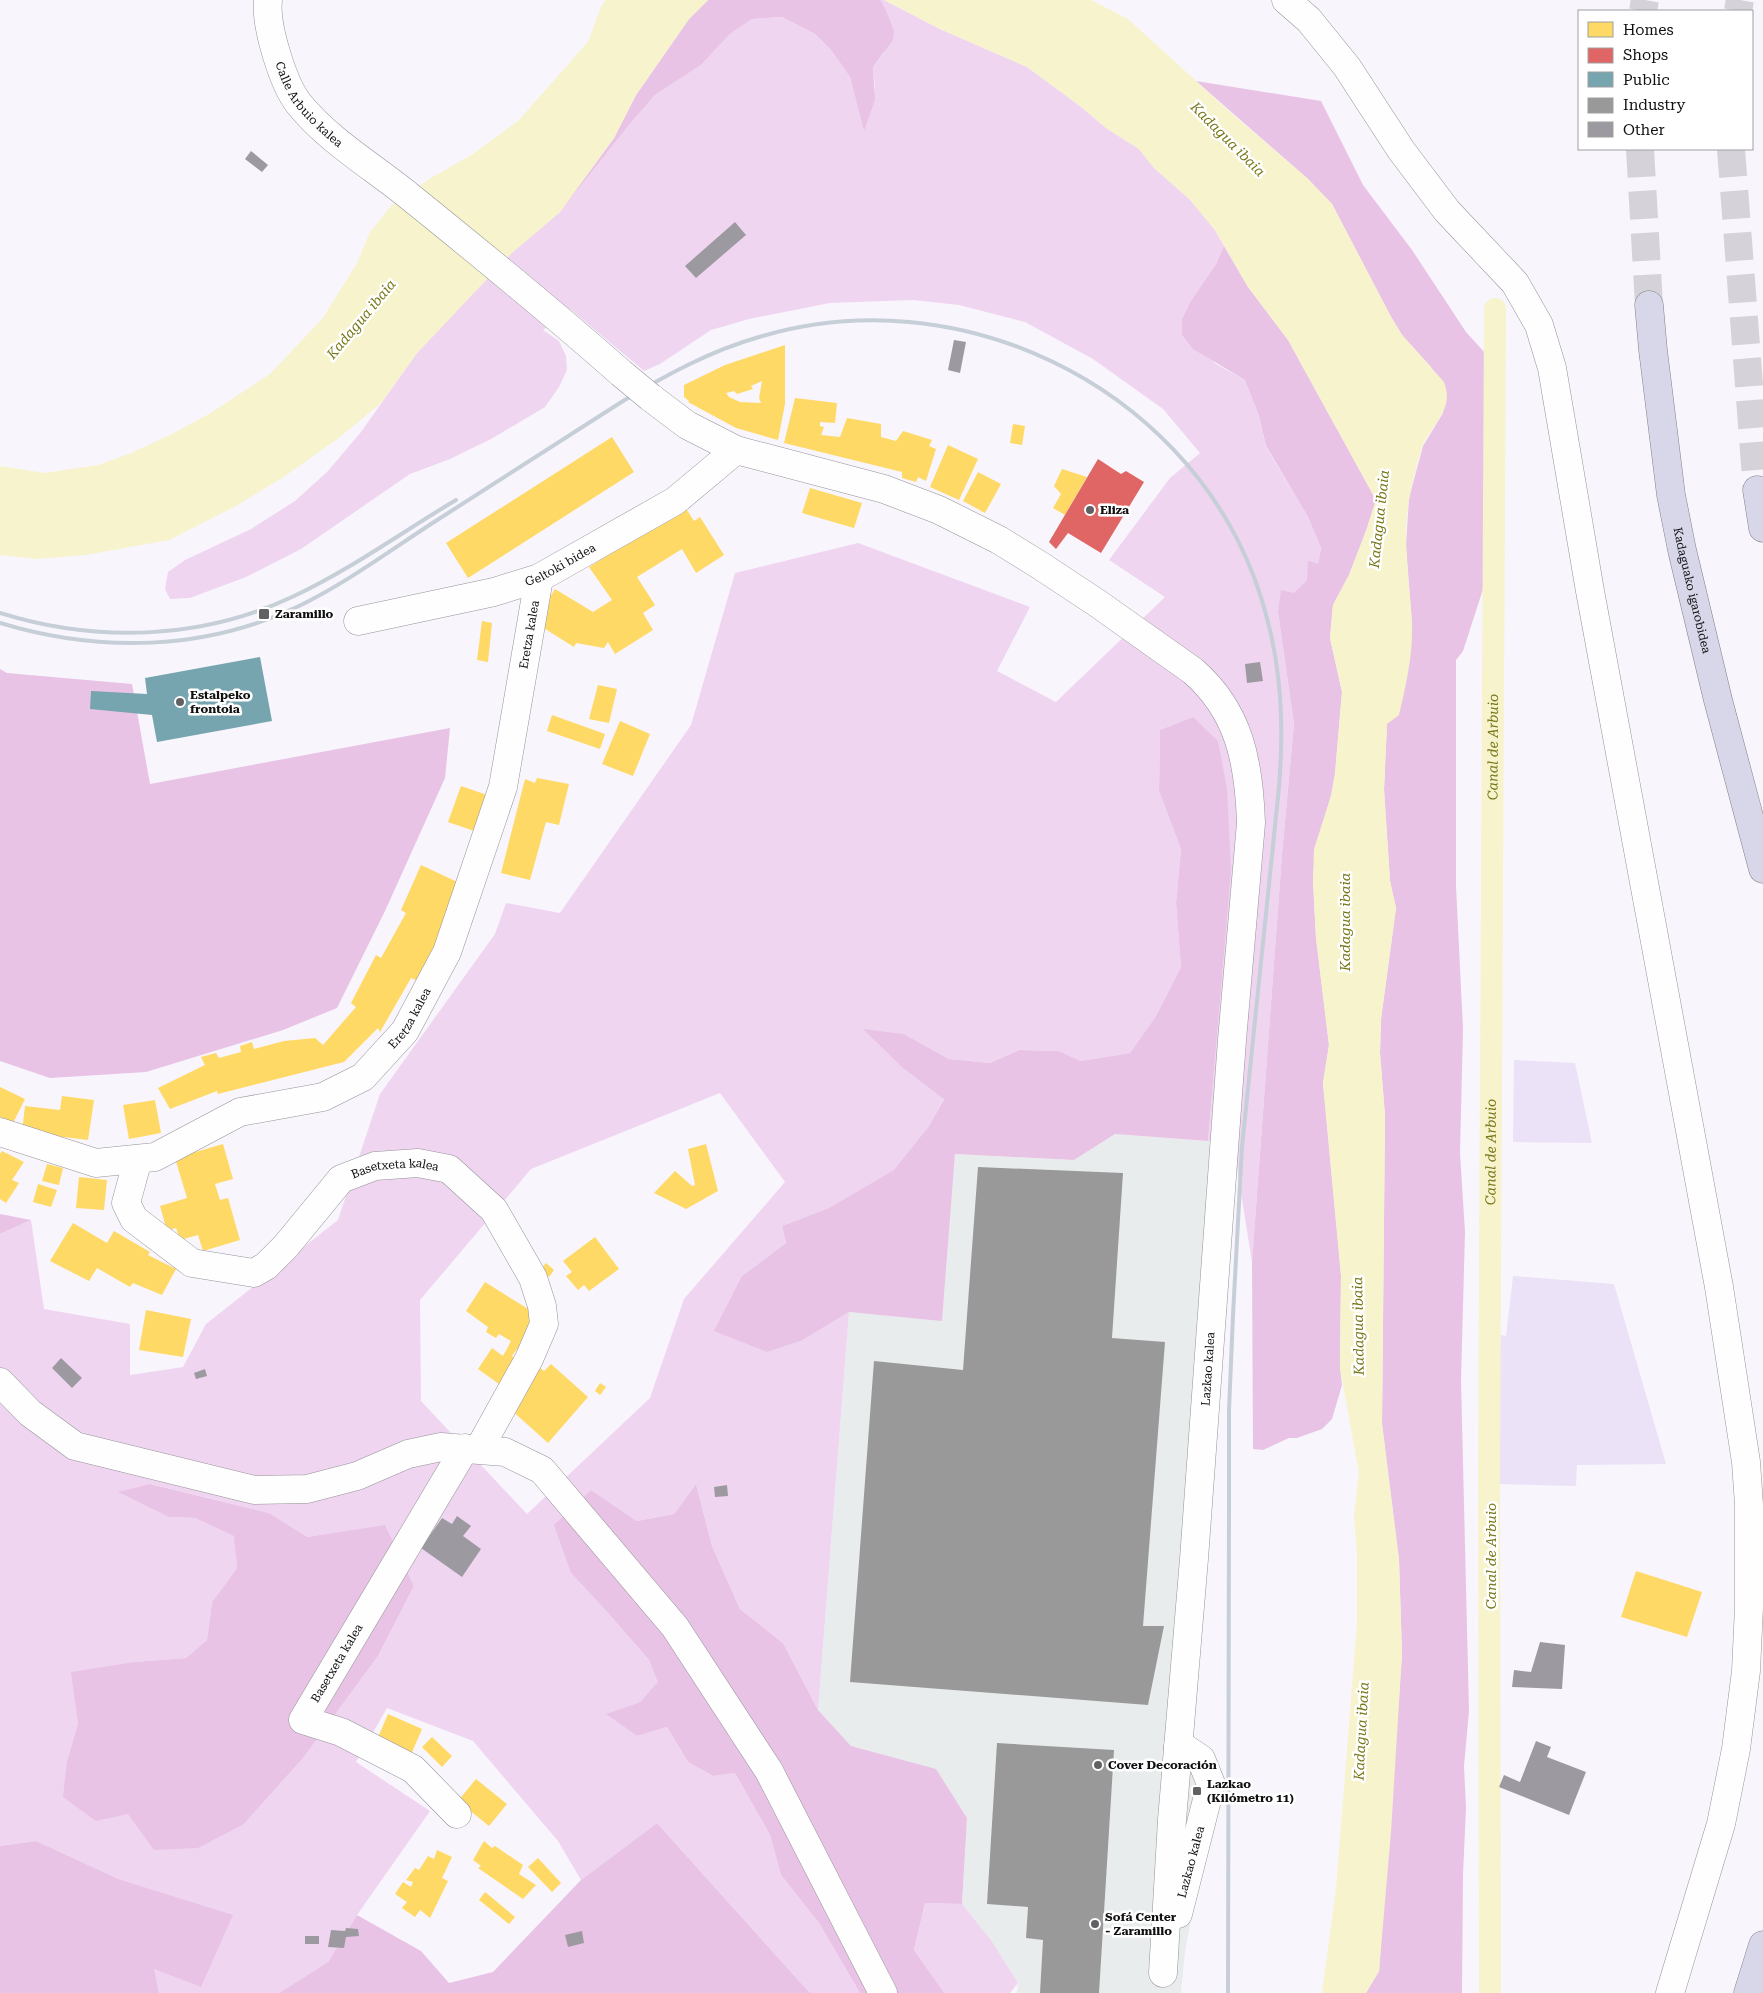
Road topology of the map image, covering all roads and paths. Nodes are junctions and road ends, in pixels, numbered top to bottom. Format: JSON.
{"nodes":[{"id":1,"x":268,"y":0,"type":"edge"},
{"id":2,"x":1286,"y":0,"type":"edge"},
{"id":3,"x":1649,"y":305,"type":"tunnel mouth"},
{"id":4,"x":736,"y":450,"type":"junction"},
{"id":5,"x":1757,"y":490,"type":"tunnel mouth"},
{"id":6,"x":1763,"y":528,"type":"edge"},
{"id":7,"x":539,"y":578,"type":"junction"},
{"id":8,"x":358,"y":621,"type":"dead end"},
{"id":9,"x":1763,"y":869,"type":"edge"},
{"id":10,"x":0,"y":1132,"type":"edge"},
{"id":11,"x":138,"y":1159,"type":"junction"},
{"id":12,"x":0,"y":1382,"type":"edge"},
{"id":13,"x":472,"y":1448,"type":"junction"},
{"id":14,"x":1178,"y":1747,"type":"junction"},
{"id":15,"x":457,"y":1814,"type":"dead end"},
{"id":16,"x":1763,"y":1945,"type":"edge"},
{"id":17,"x":1161,"y":1983,"type":"edge"},
{"id":18,"x":883,"y":1993,"type":"edge"},
{"id":19,"x":1670,"y":1993,"type":"edge"},
{"id":20,"x":1748,"y":1993,"type":"edge"}],
"edges":[{"from":1,"to":4,"type":"street","name":"Calle Arbuio kalea","bridge":true},
{"from":2,"to":19,"type":"street"},
{"from":3,"to":9,"type":"highway","name":"Kadaguako igarobidea"},
{"from":4,"to":7,"type":"street","name":"Geltoki bidea"},
{"from":4,"to":14,"type":"street","name":"Lazkao kalea"},
{"from":5,"to":6,"type":"highway"},
{"from":7,"to":8,"type":"street","name":"Geltoki bidea"},
{"from":7,"to":11,"type":"street","name":"Eretza kalea"},
{"from":10,"to":11,"type":"street","name":"Eretza kalea"},
{"from":11,"to":13,"type":"street","name":"Basetxeta kalea"},
{"from":12,"to":13,"type":"street"},
{"from":13,"to":15,"type":"street","name":"Basetxeta kalea"},
{"from":13,"to":18,"type":"street"},
{"from":14,"to":17,"type":"street","name":"Lazkao kalea"},
{"from":14,"to":17,"type":"street","name":"Lazkao kalea"},
{"from":16,"to":20,"type":"highway"}]}
